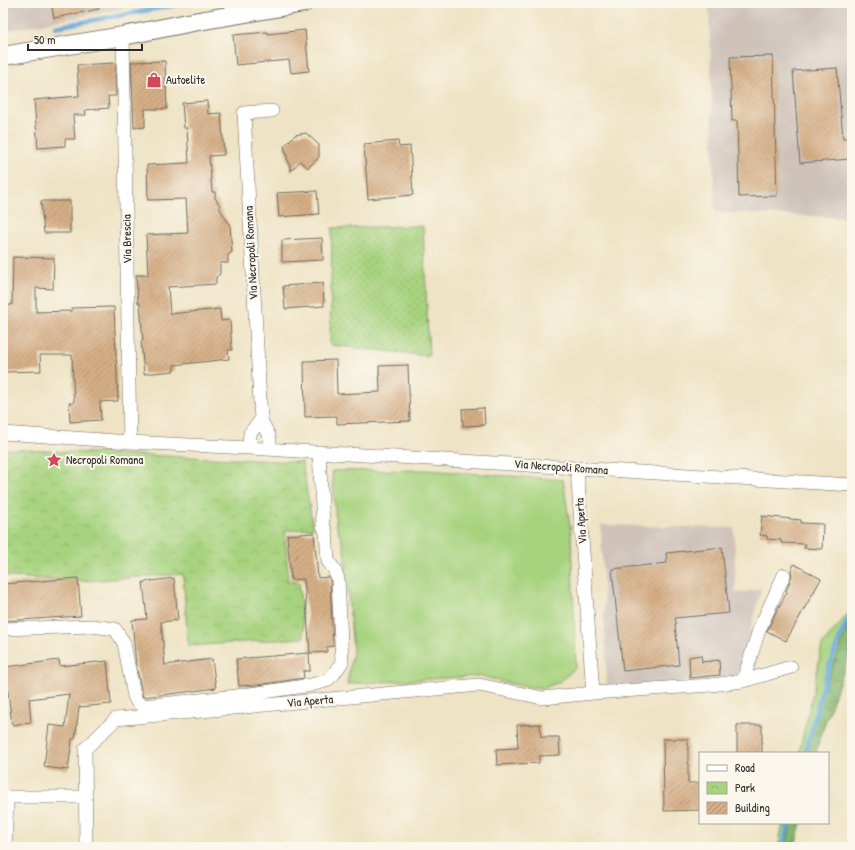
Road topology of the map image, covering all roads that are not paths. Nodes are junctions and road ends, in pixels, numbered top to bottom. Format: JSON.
{"nodes":[{"id":1,"x":304,"y":3,"type":"edge"},
{"id":2,"x":124,"y":36,"type":"junction"},
{"id":3,"x":3,"y":56,"type":"edge"},
{"id":4,"x":272,"y":110,"type":"dead end"},
{"id":5,"x":261,"y":420,"type":"junction"},
{"id":6,"x":3,"y":433,"type":"edge"},
{"id":7,"x":130,"y":442,"type":"junction"},
{"id":8,"x":249,"y":448,"type":"junction"},
{"id":9,"x":271,"y":449,"type":"junction"},
{"id":10,"x":319,"y":452,"type":"junction"},
{"id":11,"x":577,"y":468,"type":"junction"},
{"id":12,"x":852,"y":485,"type":"edge"},
{"id":13,"x":784,"y":575,"type":"dead end"},
{"id":14,"x":3,"y":629,"type":"edge"},
{"id":15,"x":791,"y":667,"type":"dead end"},
{"id":16,"x":743,"y":681,"type":"junction"},
{"id":17,"x":593,"y":693,"type":"junction"},
{"id":18,"x":86,"y":797,"type":"junction"},
{"id":19,"x":5,"y":847,"type":"edge"},
{"id":20,"x":86,"y":847,"type":"edge"}],
"edges":[{"from":1,"to":2,"type":"main road"},
{"from":2,"to":3,"type":"main road"},
{"from":2,"to":7,"type":"street","name":"Via Brescia"},
{"from":4,"to":5,"type":"street","name":"Via Necropoli Romana"},
{"from":5,"to":8,"type":"street"},
{"from":5,"to":9,"type":"street","name":"Via Necropoli Romana"},
{"from":6,"to":7,"type":"street","name":"Via Necropoli Romana"},
{"from":7,"to":8,"type":"street","name":"Via Necropoli Romana"},
{"from":8,"to":9,"type":"street","name":"Via Necropoli Romana"},
{"from":9,"to":10,"type":"street","name":"Via Necropoli Romana"},
{"from":10,"to":11,"type":"street","name":"Via Necropoli Romana"},
{"from":10,"to":14,"type":"street","name":"Via Aperta"},
{"from":11,"to":12,"type":"street","name":"Via Necropoli Romana"},
{"from":11,"to":17,"type":"street","name":"Via Aperta"},
{"from":13,"to":16,"type":"street"},
{"from":15,"to":16,"type":"street","name":"Via Aperta"},
{"from":16,"to":17,"type":"street","name":"Via Aperta"},
{"from":17,"to":18,"type":"street","name":"Via Aperta"},
{"from":18,"to":19,"type":"street"},
{"from":18,"to":20,"type":"street","name":"Via Aperta"}]}
